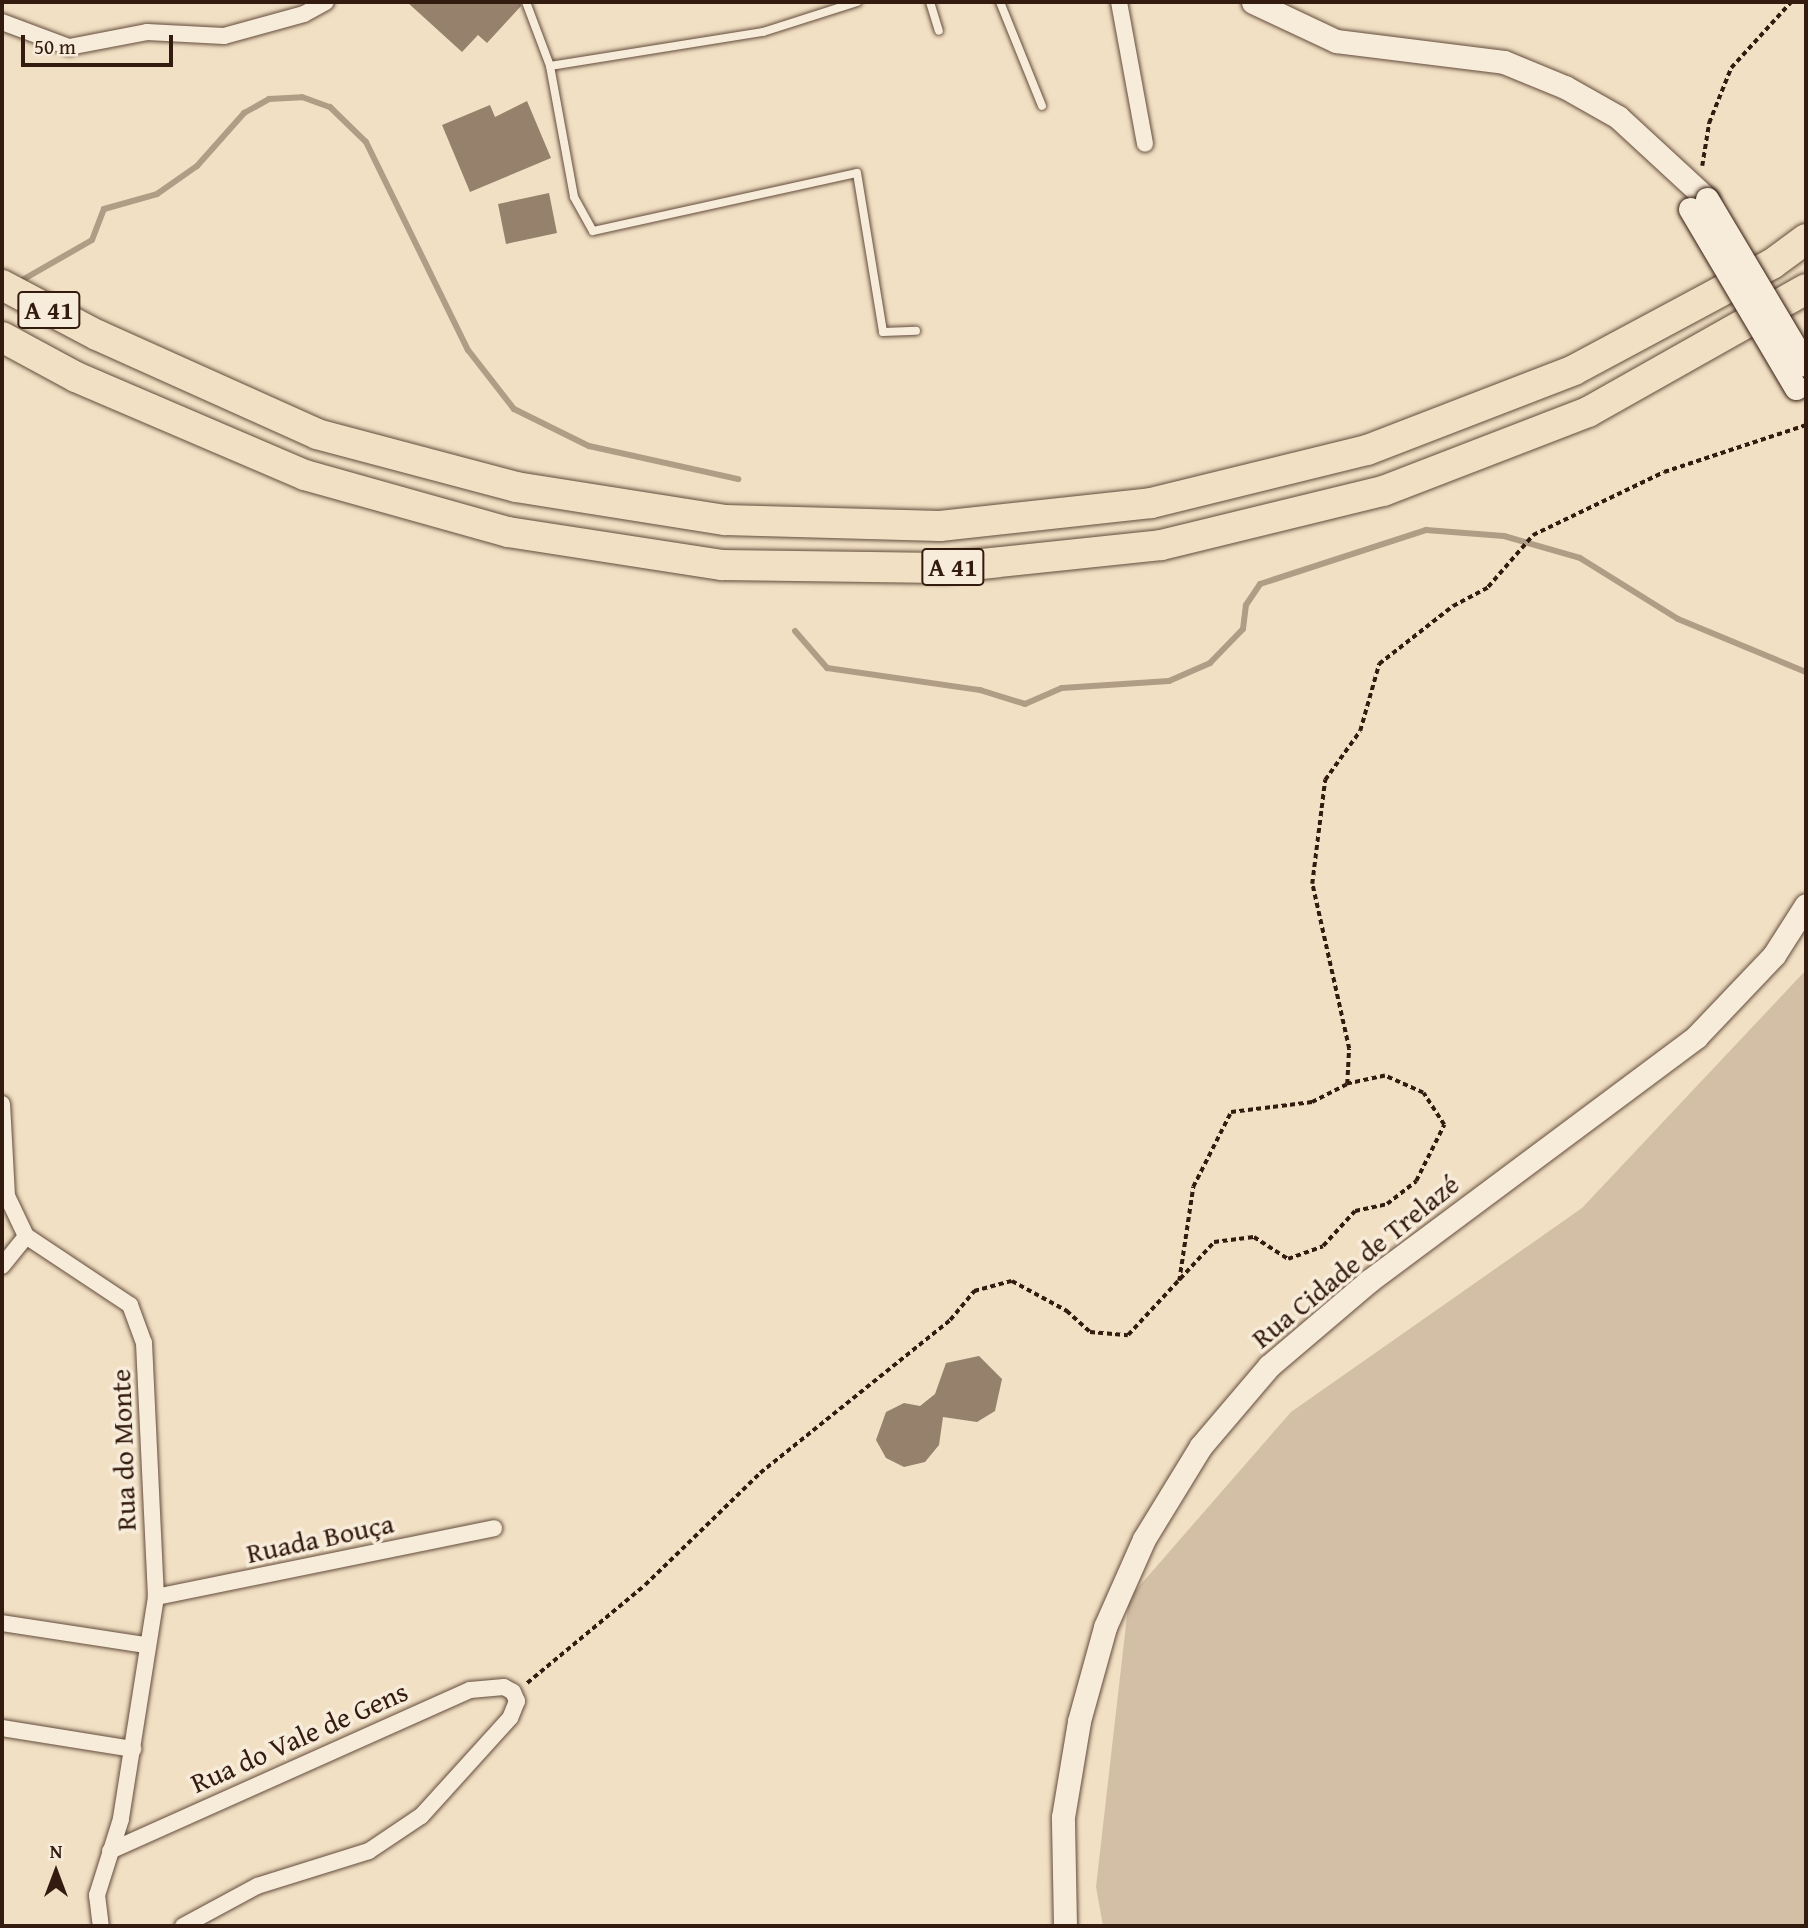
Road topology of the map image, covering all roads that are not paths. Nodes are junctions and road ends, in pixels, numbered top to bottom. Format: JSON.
{"nodes":[{"id":1,"x":326,"y":2,"type":"edge"},
{"id":2,"x":526,"y":2,"type":"edge"},
{"id":3,"x":857,"y":2,"type":"edge"},
{"id":4,"x":930,"y":2,"type":"edge"},
{"id":5,"x":1000,"y":2,"type":"edge"},
{"id":6,"x":1119,"y":2,"type":"edge"},
{"id":7,"x":1252,"y":2,"type":"edge"},
{"id":8,"x":2,"y":22,"type":"edge"},
{"id":9,"x":939,"y":31,"type":"dead end"},
{"id":10,"x":550,"y":66,"type":"junction"},
{"id":11,"x":1042,"y":106,"type":"dead end"},
{"id":12,"x":1145,"y":144,"type":"dead end"},
{"id":13,"x":1698,"y":200,"type":"junction"},
{"id":14,"x":1806,"y":239,"type":"edge"},
{"id":15,"x":2,"y":285,"type":"edge"},
{"id":16,"x":1806,"y":289,"type":"edge"},
{"id":17,"x":916,"y":331,"type":"dead end"},
{"id":18,"x":2,"y":337,"type":"edge"},
{"id":19,"x":1806,"y":365,"type":"edge"},
{"id":20,"x":1801,"y":393,"type":"edge"},
{"id":21,"x":1806,"y":905,"type":"edge"},
{"id":22,"x":2,"y":1104,"type":"edge"},
{"id":23,"x":26,"y":1236,"type":"junction"},
{"id":24,"x":2,"y":1266,"type":"edge"},
{"id":25,"x":494,"y":1528,"type":"dead end"},
{"id":26,"x":156,"y":1597,"type":"junction"},
{"id":27,"x":2,"y":1623,"type":"edge"},
{"id":28,"x":146,"y":1645,"type":"junction"},
{"id":29,"x":2,"y":1728,"type":"edge"},
{"id":30,"x":133,"y":1749,"type":"junction"},
{"id":31,"x":110,"y":1851,"type":"junction"},
{"id":32,"x":101,"y":1926,"type":"edge"},
{"id":33,"x":183,"y":1926,"type":"edge"},
{"id":34,"x":1065,"y":1926,"type":"edge"}],
"edges":[{"from":1,"to":8,"type":"street"},
{"from":2,"to":10,"type":"lane"},
{"from":3,"to":10,"type":"lane"},
{"from":4,"to":9,"type":"lane"},
{"from":5,"to":11,"type":"lane"},
{"from":6,"to":12,"type":"street"},
{"from":7,"to":13,"type":"street"},
{"from":10,"to":17,"type":"lane"},
{"from":13,"to":19,"type":"street","bridge":true},
{"from":13,"to":20,"type":"street","bridge":true},
{"from":14,"to":15,"type":"highway","number":"A 41"},
{"from":16,"to":18,"type":"highway","number":"A 41"},
{"from":21,"to":34,"type":"street","name":"Rua Cidade de Trelazé"},
{"from":22,"to":23,"type":"street"},
{"from":23,"to":24,"type":"street"},
{"from":23,"to":26,"type":"street","name":"Rua do Monte"},
{"from":25,"to":26,"type":"street","name":"Ruada Bouça"},
{"from":26,"to":28,"type":"street","name":"Rua do Monte"},
{"from":27,"to":28,"type":"street"},
{"from":28,"to":30,"type":"street","name":"Rua do Monte"},
{"from":29,"to":30,"type":"street"},
{"from":30,"to":31,"type":"street","name":"Rua do Monte"},
{"from":31,"to":32,"type":"street","name":"Rua do Monte"},
{"from":31,"to":33,"type":"street","name":"Rua do Vale de Gens"}]}
